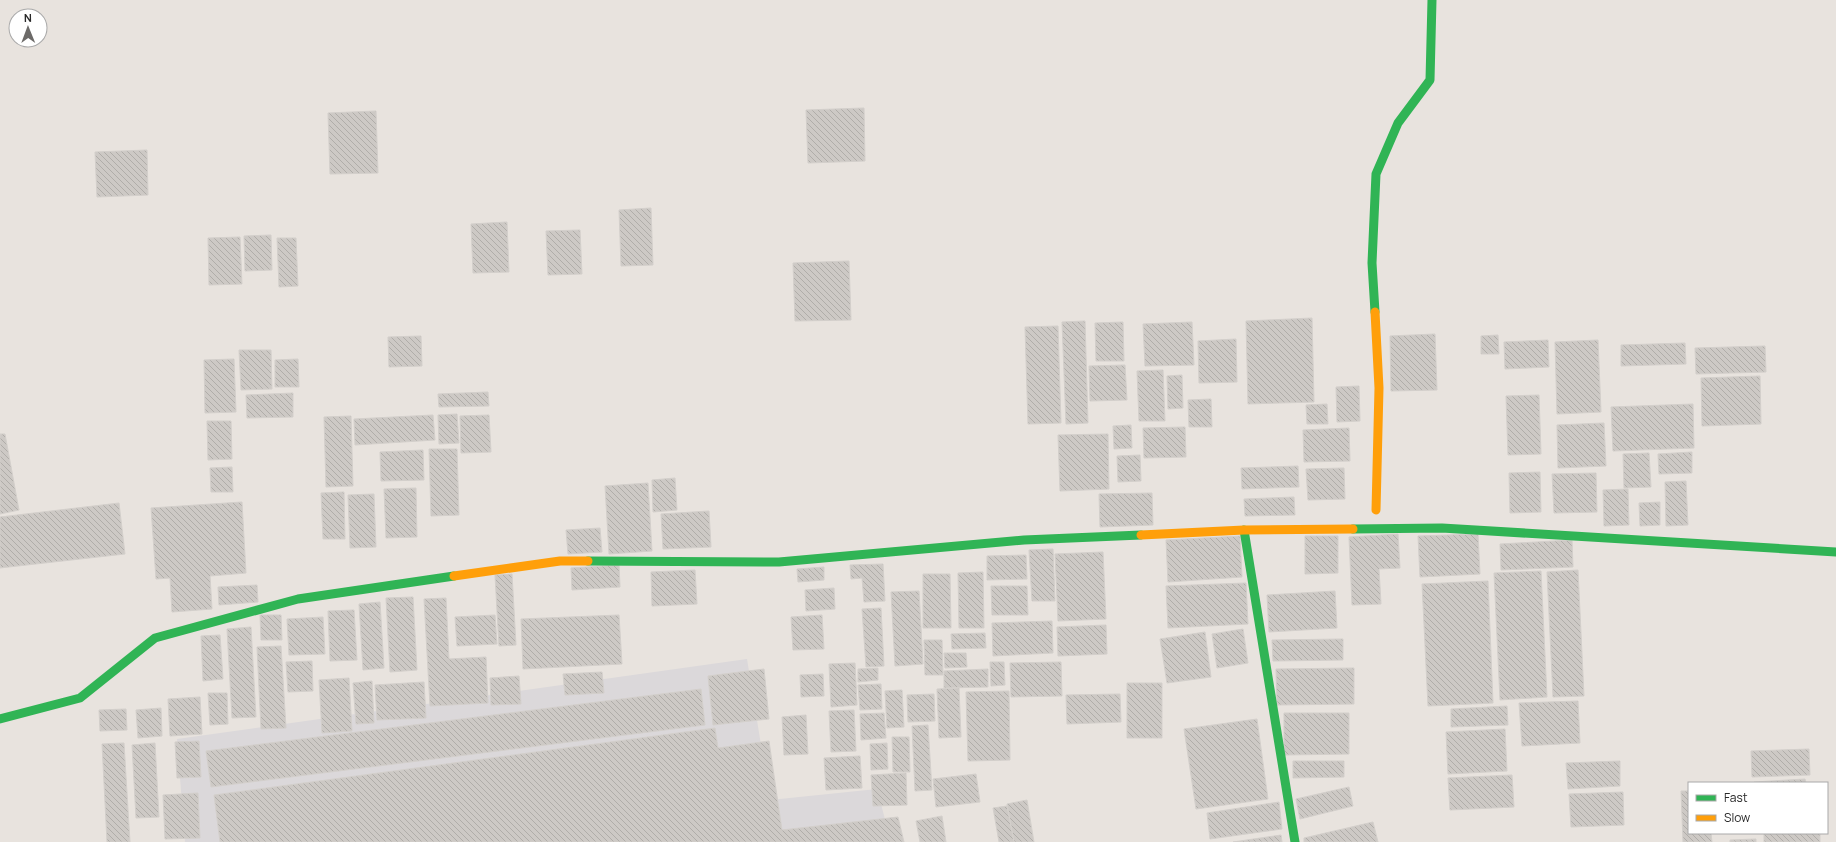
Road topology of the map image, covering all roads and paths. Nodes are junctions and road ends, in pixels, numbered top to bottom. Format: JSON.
{"nodes":[{"id":1,"x":1432,"y":0,"type":"edge"},
{"id":2,"x":1376,"y":510,"type":"dead end"},
{"id":3,"x":1244,"y":530,"type":"junction"},
{"id":4,"x":1836,"y":552,"type":"edge"},
{"id":5,"x":0,"y":719,"type":"edge"},
{"id":6,"x":1295,"y":842,"type":"edge"}],
"edges":[{"from":1,"to":2,"type":"street"},
{"from":3,"to":4,"type":"street"},
{"from":3,"to":5,"type":"street"},
{"from":3,"to":6,"type":"street"}]}
